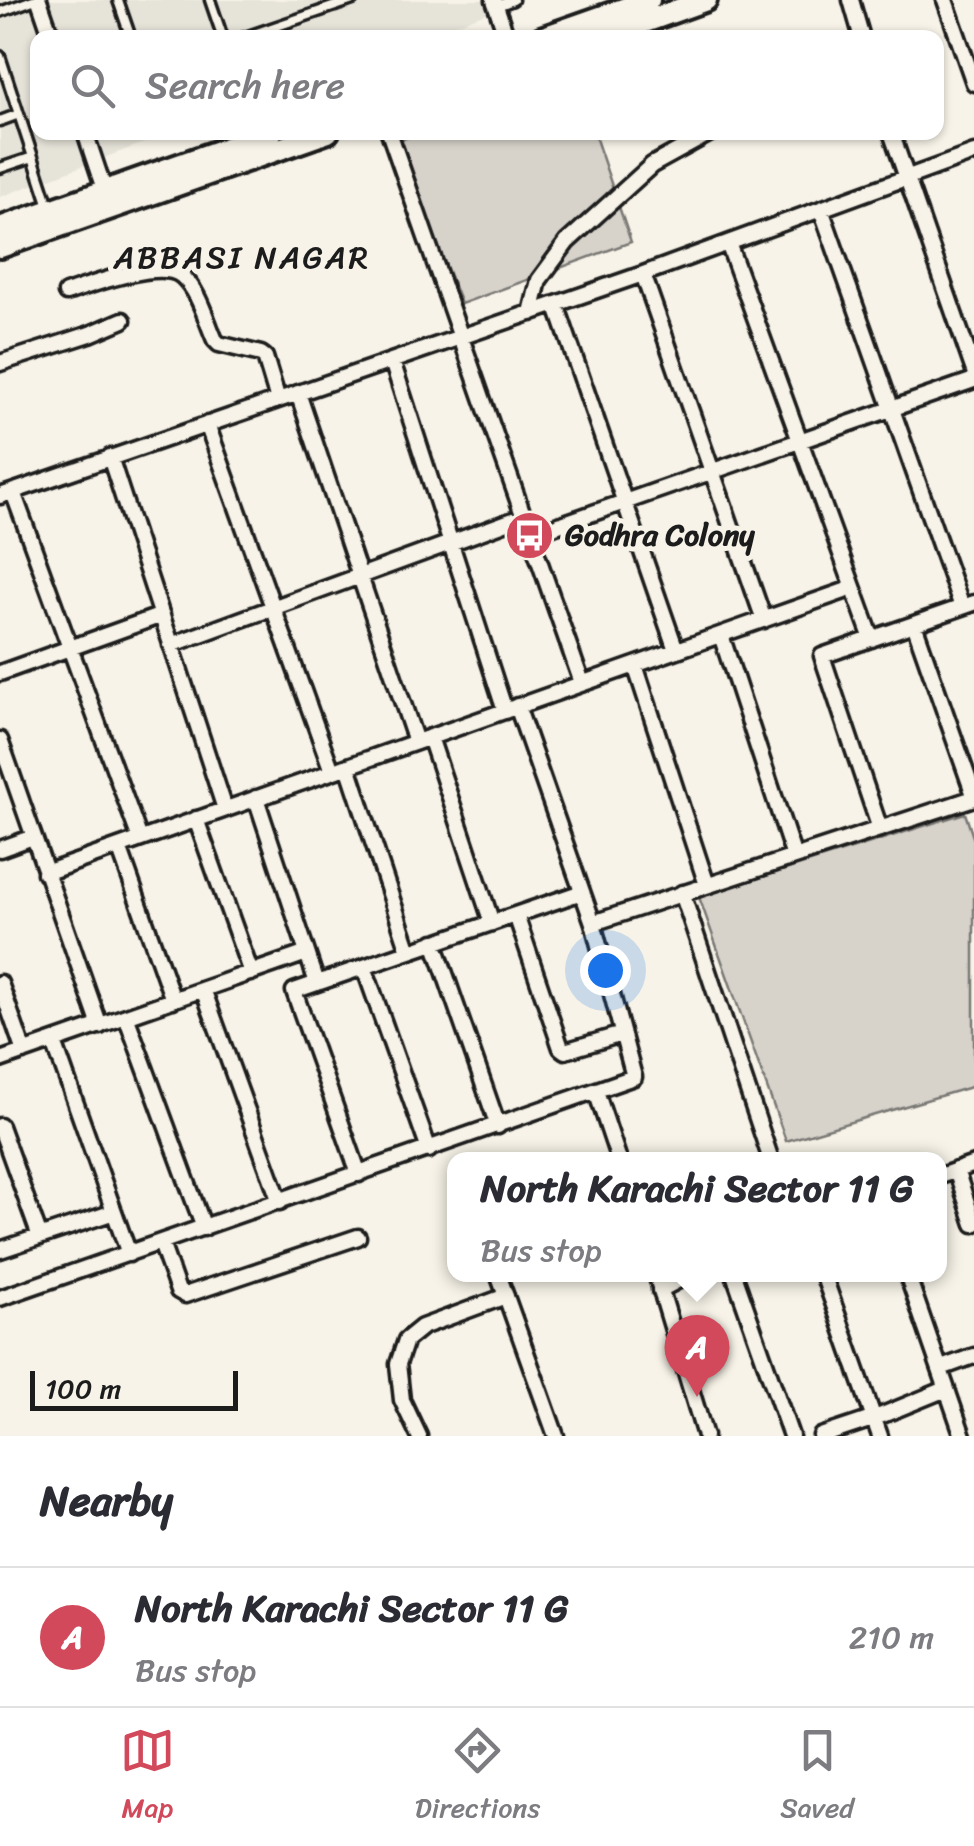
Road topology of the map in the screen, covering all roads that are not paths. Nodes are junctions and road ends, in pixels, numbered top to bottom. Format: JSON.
{"nodes":[{"id":1,"x":36,"y":0,"type":"edge"},
{"id":2,"x":118,"y":0,"type":"edge"},
{"id":3,"x":210,"y":0,"type":"edge"},
{"id":4,"x":353,"y":0,"type":"edge"},
{"id":5,"x":513,"y":0,"type":"edge"},
{"id":6,"x":649,"y":0,"type":"edge"},
{"id":7,"x":706,"y":0,"type":"edge"},
{"id":8,"x":851,"y":0,"type":"edge"},
{"id":9,"x":945,"y":0,"type":"edge"},
{"id":10,"x":495,"y":3,"type":"edge"},
{"id":11,"x":330,"y":4,"type":"edge"},
{"id":12,"x":0,"y":12,"type":"edge"},
{"id":13,"x":49,"y":30,"type":"edge"},
{"id":14,"x":128,"y":30,"type":"edge"},
{"id":15,"x":219,"y":30,"type":"edge"},
{"id":16,"x":263,"y":30,"type":"edge"},
{"id":17,"x":504,"y":30,"type":"edge"},
{"id":18,"x":564,"y":30,"type":"edge"},
{"id":19,"x":622,"y":30,"type":"edge"},
{"id":20,"x":860,"y":30,"type":"edge"},
{"id":21,"x":0,"y":56,"type":"edge"},
{"id":22,"x":974,"y":83,"type":"edge"},
{"id":23,"x":19,"y":114,"type":"junction"},
{"id":24,"x":0,"y":121,"type":"edge"},
{"id":25,"x":88,"y":140,"type":"edge"},
{"id":26,"x":253,"y":140,"type":"edge"},
{"id":27,"x":302,"y":140,"type":"edge"},
{"id":28,"x":393,"y":140,"type":"edge"},
{"id":29,"x":697,"y":140,"type":"edge"},
{"id":30,"x":894,"y":140,"type":"edge"},
{"id":31,"x":974,"y":153,"type":"edge"},
{"id":32,"x":33,"y":157,"type":"junction"},
{"id":33,"x":0,"y":168,"type":"edge"},
{"id":34,"x":906,"y":177,"type":"junction"},
{"id":35,"x":108,"y":200,"type":"junction"},
{"id":36,"x":821,"y":209,"type":"junction"},
{"id":37,"x":53,"y":219,"type":"junction"},
{"id":38,"x":0,"y":228,"type":"edge"},
{"id":39,"x":728,"y":243,"type":"junction"},
{"id":40,"x":0,"y":247,"type":"edge"},
{"id":41,"x":643,"y":274,"type":"junction"},
{"id":42,"x":66,"y":293,"type":"dead end"},
{"id":43,"x":556,"y":304,"type":"junction"},
{"id":44,"x":531,"y":313,"type":"junction"},
{"id":45,"x":123,"y":320,"type":"dead end"},
{"id":46,"x":462,"y":337,"type":"junction"},
{"id":47,"x":392,"y":361,"type":"junction"},
{"id":48,"x":0,"y":363,"type":"edge"},
{"id":49,"x":974,"y":371,"type":"edge"},
{"id":50,"x":974,"y":380,"type":"edge"},
{"id":51,"x":298,"y":393,"type":"junction"},
{"id":52,"x":278,"y":400,"type":"junction"},
{"id":53,"x":892,"y":409,"type":"junction"},
{"id":54,"x":207,"y":424,"type":"junction"},
{"id":55,"x":800,"y":441,"type":"junction"},
{"id":56,"x":110,"y":457,"type":"junction"},
{"id":57,"x":712,"y":472,"type":"junction"},
{"id":58,"x":6,"y":494,"type":"edge"},
{"id":59,"x":625,"y":502,"type":"junction"},
{"id":60,"x":524,"y":516,"type":"junction"},
{"id":61,"x":530,"y":535,"type":"junction"},
{"id":62,"x":450,"y":542,"type":"junction"},
{"id":63,"x":360,"y":576,"type":"junction"},
{"id":64,"x":853,"y":588,"type":"junction"},
{"id":65,"x":968,"y":605,"type":"edge"},
{"id":66,"x":273,"y":608,"type":"junction"},
{"id":67,"x":162,"y":615,"type":"junction"},
{"id":68,"x":764,"y":620,"type":"junction"},
{"id":69,"x":914,"y":624,"type":"junction"},
{"id":70,"x":720,"y":635,"type":"junction"},
{"id":71,"x":872,"y":639,"type":"junction"},
{"id":72,"x":171,"y":645,"type":"junction"},
{"id":73,"x":70,"y":648,"type":"junction"},
{"id":74,"x":676,"y":650,"type":"junction"},
{"id":75,"x":634,"y":665,"type":"junction"},
{"id":76,"x":0,"y":673,"type":"edge"},
{"id":77,"x":582,"y":684,"type":"junction"},
{"id":78,"x":511,"y":708,"type":"junction"},
{"id":79,"x":423,"y":739,"type":"junction"},
{"id":80,"x":0,"y":740,"type":"edge"},
{"id":81,"x":348,"y":766,"type":"junction"},
{"id":82,"x":332,"y":771,"type":"junction"},
{"id":83,"x":974,"y":797,"type":"edge"},
{"id":84,"x":256,"y":798,"type":"junction"},
{"id":85,"x":225,"y":809,"type":"junction"},
{"id":86,"x":196,"y":819,"type":"junction"},
{"id":87,"x":880,"y":829,"type":"junction"},
{"id":88,"x":33,"y":837,"type":"junction"},
{"id":89,"x":140,"y":839,"type":"junction"},
{"id":90,"x":119,"y":847,"type":"junction"},
{"id":91,"x":0,"y":849,"type":"edge"},
{"id":92,"x":794,"y":857,"type":"junction"},
{"id":93,"x":46,"y":873,"type":"junction"},
{"id":94,"x":708,"y":885,"type":"junction"},
{"id":95,"x":582,"y":892,"type":"junction"},
{"id":96,"x":682,"y":893,"type":"junction"},
{"id":97,"x":516,"y":914,"type":"junction"},
{"id":98,"x":492,"y":923,"type":"junction"},
{"id":99,"x":592,"y":923,"type":"junction"},
{"id":100,"x":434,"y":942,"type":"junction"},
{"id":101,"x":409,"y":951,"type":"junction"},
{"id":102,"x":307,"y":953,"type":"junction"},
{"id":103,"x":364,"y":967,"type":"junction"},
{"id":104,"x":251,"y":973,"type":"junction"},
{"id":105,"x":0,"y":983,"type":"edge"},
{"id":106,"x":317,"y":983,"type":"junction"},
{"id":107,"x":203,"y":990,"type":"junction"},
{"id":108,"x":173,"y":1000,"type":"junction"},
{"id":109,"x":126,"y":1016,"type":"junction"},
{"id":110,"x":100,"y":1026,"type":"junction"},
{"id":111,"x":622,"y":1034,"type":"junction"},
{"id":112,"x":54,"y":1042,"type":"junction"},
{"id":113,"x":24,"y":1052,"type":"junction"},
{"id":114,"x":0,"y":1060,"type":"edge"},
{"id":115,"x":596,"y":1091,"type":"junction"},
{"id":116,"x":0,"y":1126,"type":"edge"},
{"id":117,"x":498,"y":1126,"type":"junction"},
{"id":118,"x":450,"y":1142,"type":"junction"},
{"id":119,"x":429,"y":1150,"type":"junction"},
{"id":120,"x":453,"y":1152,"type":"edge"},
{"id":121,"x":616,"y":1152,"type":"edge"},
{"id":122,"x":768,"y":1152,"type":"edge"},
{"id":123,"x":974,"y":1164,"type":"edge"},
{"id":124,"x":956,"y":1170,"type":"junction"},
{"id":125,"x":947,"y":1173,"type":"edge"},
{"id":126,"x":359,"y":1174,"type":"junction"},
{"id":127,"x":280,"y":1202,"type":"junction"},
{"id":128,"x":114,"y":1212,"type":"junction"},
{"id":129,"x":974,"y":1224,"type":"edge"},
{"id":130,"x":204,"y":1228,"type":"junction"},
{"id":131,"x":40,"y":1237,"type":"junction"},
{"id":132,"x":358,"y":1237,"type":"dead end"},
{"id":133,"x":161,"y":1243,"type":"junction"},
{"id":134,"x":0,"y":1250,"type":"edge"},
{"id":135,"x":129,"y":1254,"type":"junction"},
{"id":136,"x":501,"y":1282,"type":"edge"},
{"id":137,"x":658,"y":1282,"type":"edge"},
{"id":138,"x":737,"y":1282,"type":"edge"},
{"id":139,"x":826,"y":1282,"type":"edge"},
{"id":140,"x":910,"y":1282,"type":"edge"},
{"id":141,"x":506,"y":1296,"type":"junction"},
{"id":142,"x":0,"y":1298,"type":"edge"},
{"id":143,"x":974,"y":1356,"type":"edge"},
{"id":144,"x":941,"y":1368,"type":"junction"},
{"id":145,"x":946,"y":1389,"type":"junction"},
{"id":146,"x":875,"y":1418,"type":"junction"},
{"id":147,"x":419,"y":1436,"type":"edge"},
{"id":148,"x":556,"y":1436,"type":"edge"},
{"id":149,"x":706,"y":1436,"type":"edge"},
{"id":150,"x":791,"y":1436,"type":"edge"},
{"id":151,"x":821,"y":1436,"type":"edge"},
{"id":152,"x":880,"y":1436,"type":"edge"},
{"id":153,"x":963,"y":1436,"type":"edge"}],
"edges":[{"from":1,"to":12,"type":"lane"},
{"from":1,"to":13,"type":"street"},
{"from":2,"to":14,"type":"lane"},
{"from":3,"to":15,"type":"lane"},
{"from":4,"to":11,"type":"lane"},
{"from":5,"to":10,"type":"lane"},
{"from":6,"to":18,"type":"main road"},
{"from":7,"to":19,"type":"main road"},
{"from":8,"to":20,"type":"street"},
{"from":9,"to":22,"type":"street"},
{"from":10,"to":17,"type":"street"},
{"from":11,"to":16,"type":"lane"},
{"from":21,"to":23,"type":"lane"},
{"from":23,"to":24,"type":"lane"},
{"from":23,"to":32,"type":"lane"},
{"from":25,"to":35,"type":"street"},
{"from":26,"to":35,"type":"main road"},
{"from":27,"to":35,"type":"main road"},
{"from":28,"to":46,"type":"street"},
{"from":29,"to":44,"type":"street"},
{"from":30,"to":34,"type":"street"},
{"from":31,"to":34,"type":"street"},
{"from":32,"to":33,"type":"lane"},
{"from":32,"to":37,"type":"lane"},
{"from":34,"to":36,"type":"street"},
{"from":34,"to":49,"type":"street"},
{"from":35,"to":37,"type":"main road"},
{"from":36,"to":39,"type":"street"},
{"from":36,"to":53,"type":"street"},
{"from":37,"to":38,"type":"main road"},
{"from":37,"to":40,"type":"main road"},
{"from":39,"to":41,"type":"street"},
{"from":39,"to":55,"type":"street"},
{"from":41,"to":43,"type":"street"},
{"from":41,"to":57,"type":"street"},
{"from":42,"to":52,"type":"street"},
{"from":43,"to":44,"type":"street"},
{"from":43,"to":59,"type":"street"},
{"from":44,"to":46,"type":"street"},
{"from":45,"to":48,"type":"street"},
{"from":46,"to":47,"type":"street"},
{"from":46,"to":60,"type":"street"},
{"from":47,"to":51,"type":"street"},
{"from":47,"to":62,"type":"street"},
{"from":50,"to":53,"type":"street"},
{"from":51,"to":52,"type":"street"},
{"from":51,"to":63,"type":"street"},
{"from":52,"to":54,"type":"street"},
{"from":53,"to":55,"type":"street"},
{"from":53,"to":65,"type":"street"},
{"from":54,"to":56,"type":"street"},
{"from":54,"to":66,"type":"street"},
{"from":55,"to":57,"type":"street"},
{"from":55,"to":64,"type":"street"},
{"from":56,"to":58,"type":"street"},
{"from":56,"to":67,"type":"street"},
{"from":57,"to":59,"type":"street"},
{"from":57,"to":68,"type":"street"},
{"from":58,"to":73,"type":"street"},
{"from":59,"to":61,"type":"street"},
{"from":59,"to":74,"type":"street"},
{"from":60,"to":61,"type":"street"},
{"from":60,"to":62,"type":"street"},
{"from":61,"to":77,"type":"street"},
{"from":62,"to":63,"type":"street"},
{"from":62,"to":78,"type":"street"},
{"from":63,"to":66,"type":"street"},
{"from":63,"to":79,"type":"street"},
{"from":64,"to":68,"type":"street"},
{"from":64,"to":71,"type":"street"},
{"from":65,"to":69,"type":"street"},
{"from":66,"to":72,"type":"street"},
{"from":66,"to":82,"type":"street"},
{"from":67,"to":72,"type":"street"},
{"from":67,"to":73,"type":"street"},
{"from":68,"to":70,"type":"street"},
{"from":69,"to":71,"type":"street"},
{"from":69,"to":83,"type":"street"},
{"from":70,"to":74,"type":"street"},
{"from":70,"to":92,"type":"street"},
{"from":71,"to":87,"type":"street"},
{"from":72,"to":85,"type":"street"},
{"from":73,"to":76,"type":"street"},
{"from":73,"to":89,"type":"street"},
{"from":74,"to":75,"type":"street"},
{"from":75,"to":77,"type":"street"},
{"from":75,"to":94,"type":"street"},
{"from":77,"to":78,"type":"street"},
{"from":78,"to":79,"type":"street"},
{"from":78,"to":95,"type":"street"},
{"from":79,"to":81,"type":"street"},
{"from":79,"to":98,"type":"street"},
{"from":80,"to":88,"type":"street"},
{"from":81,"to":82,"type":"street"},
{"from":81,"to":101,"type":"street"},
{"from":82,"to":84,"type":"street"},
{"from":83,"to":87,"type":"street"},
{"from":84,"to":85,"type":"street"},
{"from":84,"to":102,"type":"street"},
{"from":85,"to":86,"type":"street"},
{"from":86,"to":89,"type":"street"},
{"from":86,"to":104,"type":"street"},
{"from":87,"to":92,"type":"street"},
{"from":88,"to":91,"type":"street"},
{"from":88,"to":93,"type":"street"},
{"from":89,"to":90,"type":"street"},
{"from":90,"to":93,"type":"street"},
{"from":90,"to":108,"type":"street"},
{"from":92,"to":94,"type":"street"},
{"from":93,"to":110,"type":"street"},
{"from":94,"to":96,"type":"street"},
{"from":95,"to":97,"type":"street"},
{"from":95,"to":99,"type":"street"},
{"from":96,"to":99,"type":"street"},
{"from":96,"to":122,"type":"street"},
{"from":97,"to":98,"type":"street"},
{"from":97,"to":111,"type":"street"},
{"from":98,"to":100,"type":"street"},
{"from":99,"to":111,"type":"street"},
{"from":100,"to":101,"type":"street"},
{"from":100,"to":117,"type":"street"},
{"from":101,"to":103,"type":"street"},
{"from":102,"to":104,"type":"street"},
{"from":102,"to":106,"type":"street"},
{"from":103,"to":106,"type":"street"},
{"from":103,"to":119,"type":"street"},
{"from":104,"to":107,"type":"street"},
{"from":105,"to":113,"type":"street"},
{"from":106,"to":126,"type":"street"},
{"from":107,"to":108,"type":"street"},
{"from":107,"to":127,"type":"street"},
{"from":108,"to":109,"type":"street"},
{"from":109,"to":110,"type":"street"},
{"from":109,"to":130,"type":"street"},
{"from":110,"to":112,"type":"street"},
{"from":111,"to":115,"type":"street"},
{"from":112,"to":113,"type":"street"},
{"from":112,"to":128,"type":"street"},
{"from":113,"to":114,"type":"street"},
{"from":115,"to":117,"type":"street"},
{"from":115,"to":121,"type":"street"},
{"from":116,"to":131,"type":"street"},
{"from":117,"to":118,"type":"street"},
{"from":118,"to":119,"type":"street"},
{"from":118,"to":120,"type":"street"},
{"from":119,"to":126,"type":"street"},
{"from":123,"to":124,"type":"street"},
{"from":124,"to":125,"type":"street"},
{"from":124,"to":129,"type":"street"},
{"from":126,"to":127,"type":"street"},
{"from":127,"to":130,"type":"street"},
{"from":128,"to":131,"type":"street"},
{"from":128,"to":135,"type":"street"},
{"from":130,"to":133,"type":"street"},
{"from":131,"to":134,"type":"street"},
{"from":132,"to":133,"type":"street"},
{"from":133,"to":135,"type":"street"},
{"from":135,"to":142,"type":"street"},
{"from":136,"to":141,"type":"street"},
{"from":137,"to":149,"type":"street"},
{"from":138,"to":150,"type":"street"},
{"from":139,"to":146,"type":"street"},
{"from":140,"to":144,"type":"street"},
{"from":141,"to":147,"type":"street"},
{"from":141,"to":148,"type":"street"},
{"from":143,"to":144,"type":"street"},
{"from":144,"to":145,"type":"street"},
{"from":145,"to":146,"type":"street"},
{"from":145,"to":153,"type":"street"},
{"from":146,"to":151,"type":"street"},
{"from":146,"to":152,"type":"street"}]}
